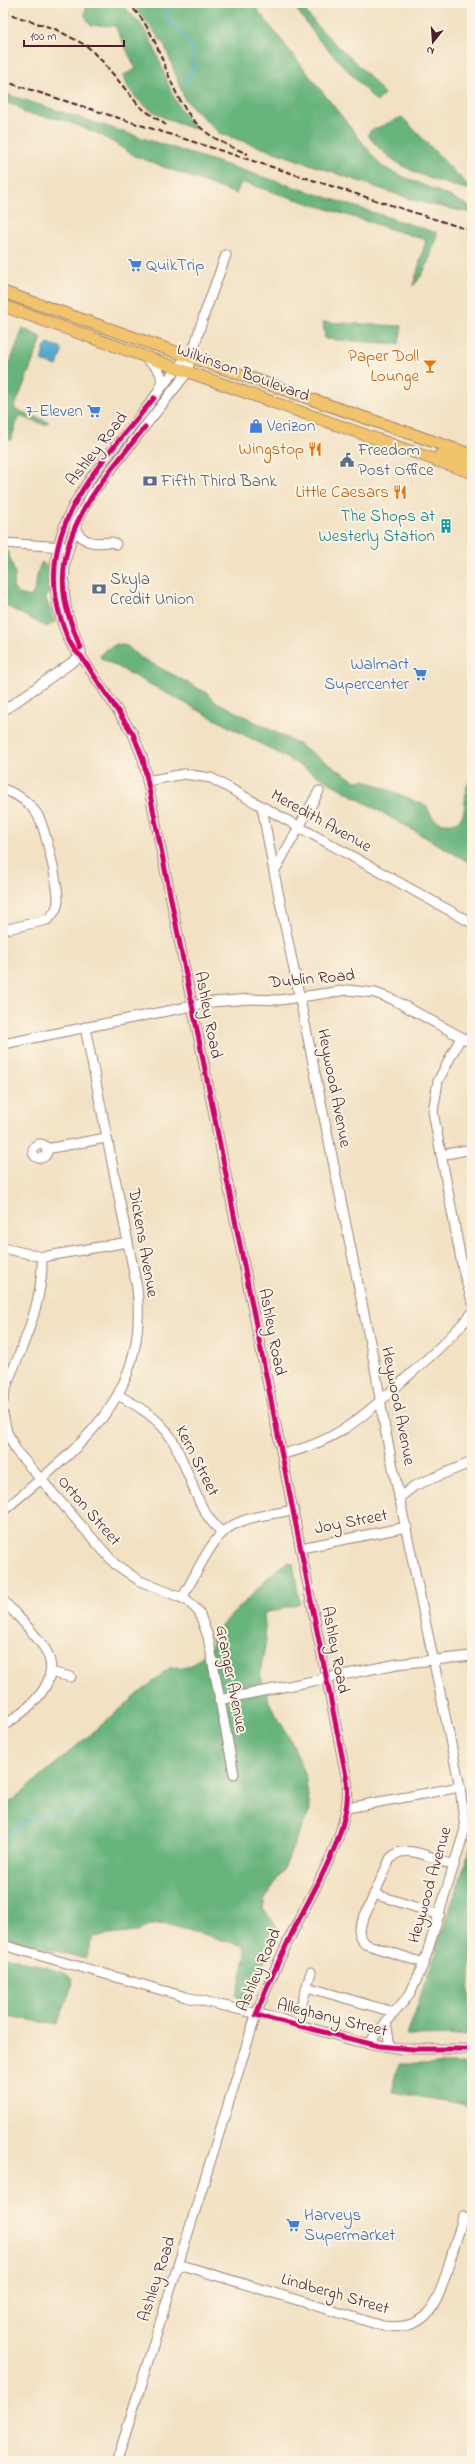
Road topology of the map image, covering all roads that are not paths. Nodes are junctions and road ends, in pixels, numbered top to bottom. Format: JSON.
{"nodes":[{"id":1,"x":226,"y":255,"type":"dead end"},
{"id":2,"x":3,"y":292,"type":"edge"},
{"id":3,"x":3,"y":297,"type":"edge"},
{"id":4,"x":3,"y":306,"type":"edge"},
{"id":5,"x":43,"y":307,"type":"junction"},
{"id":6,"x":143,"y":356,"type":"junction"},
{"id":7,"x":190,"y":356,"type":"junction"},
{"id":8,"x":183,"y":369,"type":"junction"},
{"id":9,"x":154,"y":398,"type":"junction"},
{"id":10,"x":472,"y":455,"type":"edge"},
{"id":11,"x":437,"y":460,"type":"junction"},
{"id":12,"x":472,"y":464,"type":"edge"},
{"id":13,"x":472,"y":473,"type":"edge"},
{"id":14,"x":76,"y":522,"type":"junction"},
{"id":15,"x":3,"y":542,"type":"edge"},
{"id":16,"x":116,"y":544,"type":"dead end"},
{"id":17,"x":58,"y":547,"type":"junction"},
{"id":18,"x":68,"y":547,"type":"junction"},
{"id":19,"x":81,"y":656,"type":"junction"},
{"id":20,"x":3,"y":711,"type":"edge"},
{"id":21,"x":147,"y":781,"type":"junction"},
{"id":22,"x":3,"y":789,"type":"edge"},
{"id":23,"x":319,"y":791,"type":"dead end"},
{"id":24,"x":262,"y":807,"type":"junction"},
{"id":25,"x":299,"y":827,"type":"junction"},
{"id":26,"x":274,"y":872,"type":"junction"},
{"id":27,"x":472,"y":923,"type":"edge"},
{"id":28,"x":3,"y":930,"type":"edge"},
{"id":29,"x":300,"y":998,"type":"junction"},
{"id":30,"x":192,"y":1006,"type":"junction"},
{"id":31,"x":85,"y":1028,"type":"junction"},
{"id":32,"x":461,"y":1037,"type":"junction"},
{"id":33,"x":472,"y":1043,"type":"edge"},
{"id":34,"x":3,"y":1044,"type":"edge"},
{"id":35,"x":106,"y":1138,"type":"junction"},
{"id":36,"x":472,"y":1148,"type":"edge"},
{"id":37,"x":46,"y":1149,"type":"dead end"},
{"id":38,"x":440,"y":1155,"type":"junction"},
{"id":39,"x":128,"y":1242,"type":"junction"},
{"id":40,"x":3,"y":1248,"type":"edge"},
{"id":41,"x":42,"y":1257,"type":"junction"},
{"id":42,"x":472,"y":1301,"type":"edge"},
{"id":43,"x":472,"y":1313,"type":"edge"},
{"id":44,"x":118,"y":1395,"type":"junction"},
{"id":45,"x":3,"y":1401,"type":"edge"},
{"id":46,"x":380,"y":1401,"type":"junction"},
{"id":47,"x":3,"y":1414,"type":"edge"},
{"id":48,"x":282,"y":1454,"type":"junction"},
{"id":49,"x":472,"y":1462,"type":"edge"},
{"id":50,"x":40,"y":1479,"type":"junction"},
{"id":51,"x":399,"y":1498,"type":"junction"},
{"id":52,"x":294,"y":1510,"type":"junction"},
{"id":53,"x":3,"y":1511,"type":"edge"},
{"id":54,"x":407,"y":1527,"type":"junction"},
{"id":55,"x":223,"y":1533,"type":"junction"},
{"id":56,"x":301,"y":1548,"type":"junction"},
{"id":57,"x":182,"y":1598,"type":"junction"},
{"id":58,"x":3,"y":1600,"type":"edge"},
{"id":59,"x":472,"y":1656,"type":"edge"},
{"id":60,"x":433,"y":1659,"type":"junction"},
{"id":61,"x":50,"y":1672,"type":"junction"},
{"id":62,"x":71,"y":1677,"type":"dead end"},
{"id":63,"x":326,"y":1678,"type":"junction"},
{"id":64,"x":219,"y":1700,"type":"junction"},
{"id":65,"x":3,"y":1726,"type":"edge"},
{"id":66,"x":234,"y":1774,"type":"dead end"},
{"id":67,"x":460,"y":1787,"type":"junction"},
{"id":68,"x":348,"y":1808,"type":"junction"},
{"id":69,"x":454,"y":1866,"type":"junction"},
{"id":70,"x":374,"y":1894,"type":"junction"},
{"id":71,"x":440,"y":1915,"type":"junction"},
{"id":72,"x":3,"y":1945,"type":"edge"},
{"id":73,"x":424,"y":1963,"type":"junction"},
{"id":74,"x":311,"y":1972,"type":"dead end"},
{"id":75,"x":307,"y":1987,"type":"junction"},
{"id":76,"x":302,"y":2002,"type":"dead end"},
{"id":77,"x":393,"y":2012,"type":"junction"},
{"id":78,"x":256,"y":2015,"type":"junction"},
{"id":79,"x":386,"y":2022,"type":"junction"},
{"id":80,"x":368,"y":2044,"type":"junction"},
{"id":81,"x":390,"y":2047,"type":"junction"},
{"id":82,"x":472,"y":2049,"type":"edge"},
{"id":83,"x":463,"y":2217,"type":"dead end"},
{"id":84,"x":178,"y":2264,"type":"junction"},
{"id":85,"x":117,"y":2461,"type":"edge"}],
"edges":[{"from":1,"to":7,"type":"street","name":"Ashley Road"},
{"from":2,"to":5,"type":"main road","name":"Wilkinson Boulevard"},
{"from":3,"to":5,"type":"main road"},
{"from":4,"to":6,"type":"main road","name":"Wilkinson Boulevard"},
{"from":5,"to":7,"type":"main road","name":"Wilkinson Boulevard"},
{"from":6,"to":8,"type":"main road","name":"Wilkinson Boulevard"},
{"from":6,"to":9,"type":"street"},
{"from":7,"to":8,"type":"street","name":"Ashley Road"},
{"from":7,"to":10,"type":"main road","name":"Wilkinson Boulevard"},
{"from":8,"to":9,"type":"street","name":"Ashley Road"},
{"from":8,"to":11,"type":"main road","name":"Wilkinson Boulevard"},
{"from":8,"to":14,"type":"street","name":"Ashley Road"},
{"from":9,"to":17,"type":"street","name":"Ashley Road"},
{"from":11,"to":12,"type":"main road"},
{"from":11,"to":13,"type":"main road","name":"Wilkinson Boulevard"},
{"from":14,"to":16,"type":"street"},
{"from":14,"to":18,"type":"street","name":"Ashley Road"},
{"from":15,"to":17,"type":"street"},
{"from":17,"to":18,"type":"street"},
{"from":17,"to":19,"type":"street","name":"Ashley Road"},
{"from":18,"to":19,"type":"street","name":"Ashley Road"},
{"from":19,"to":20,"type":"street"},
{"from":19,"to":21,"type":"street","name":"Ashley Road"},
{"from":21,"to":24,"type":"street","name":"Meredith Avenue"},
{"from":21,"to":30,"type":"street","name":"Ashley Road"},
{"from":22,"to":28,"type":"street"},
{"from":23,"to":25,"type":"street"},
{"from":24,"to":25,"type":"street","name":"Meredith Avenue"},
{"from":24,"to":26,"type":"street","name":"Heywood Avenue"},
{"from":25,"to":26,"type":"street"},
{"from":25,"to":27,"type":"street","name":"Meredith Avenue"},
{"from":26,"to":29,"type":"street","name":"Heywood Avenue"},
{"from":29,"to":30,"type":"street","name":"Dublin Road"},
{"from":29,"to":32,"type":"street","name":"Dublin Road"},
{"from":29,"to":46,"type":"street","name":"Heywood Avenue"},
{"from":30,"to":31,"type":"street","name":"Dublin Road"},
{"from":30,"to":48,"type":"street","name":"Ashley Road"},
{"from":31,"to":34,"type":"street","name":"Dublin Road"},
{"from":31,"to":35,"type":"street","name":"Dickens Avenue"},
{"from":32,"to":33,"type":"street","name":"Dublin Road"},
{"from":32,"to":38,"type":"street"},
{"from":35,"to":37,"type":"street"},
{"from":35,"to":39,"type":"street","name":"Dickens Avenue"},
{"from":36,"to":38,"type":"street"},
{"from":38,"to":42,"type":"street"},
{"from":39,"to":41,"type":"street"},
{"from":39,"to":44,"type":"street","name":"Dickens Avenue"},
{"from":40,"to":41,"type":"street"},
{"from":41,"to":45,"type":"street"},
{"from":43,"to":46,"type":"street"},
{"from":44,"to":50,"type":"street","name":"Dickens Avenue"},
{"from":44,"to":55,"type":"street","name":"Kern Street"},
{"from":46,"to":48,"type":"street"},
{"from":46,"to":51,"type":"street","name":"Heywood Avenue"},
{"from":47,"to":50,"type":"street","name":"Orton Street"},
{"from":48,"to":52,"type":"street","name":"Ashley Road"},
{"from":49,"to":51,"type":"street"},
{"from":50,"to":53,"type":"street","name":"Dickens Avenue"},
{"from":50,"to":57,"type":"street","name":"Orton Street"},
{"from":51,"to":54,"type":"street","name":"Heywood Avenue"},
{"from":52,"to":55,"type":"street"},
{"from":52,"to":56,"type":"street","name":"Ashley Road"},
{"from":54,"to":56,"type":"street","name":"Joy Street"},
{"from":54,"to":60,"type":"street","name":"Heywood Avenue"},
{"from":55,"to":57,"type":"street"},
{"from":56,"to":63,"type":"street","name":"Ashley Road"},
{"from":57,"to":64,"type":"street","name":"Granger Avenue"},
{"from":58,"to":61,"type":"street"},
{"from":59,"to":60,"type":"street"},
{"from":60,"to":63,"type":"street"},
{"from":60,"to":67,"type":"street","name":"Heywood Avenue"},
{"from":61,"to":62,"type":"street"},
{"from":61,"to":65,"type":"street"},
{"from":63,"to":64,"type":"street"},
{"from":63,"to":68,"type":"street","name":"Ashley Road"},
{"from":64,"to":66,"type":"street","name":"Granger Avenue"},
{"from":67,"to":68,"type":"street"},
{"from":67,"to":69,"type":"street","name":"Heywood Avenue"},
{"from":68,"to":78,"type":"street","name":"Ashley Road"},
{"from":69,"to":70,"type":"street"},
{"from":69,"to":71,"type":"street","name":"Heywood Avenue"},
{"from":70,"to":71,"type":"street"},
{"from":70,"to":73,"type":"street"},
{"from":71,"to":73,"type":"street","name":"Heywood Avenue"},
{"from":72,"to":78,"type":"street","name":"Alleghany Street"},
{"from":73,"to":77,"type":"street","name":"Heywood Avenue"},
{"from":74,"to":75,"type":"street"},
{"from":75,"to":76,"type":"street"},
{"from":75,"to":77,"type":"street"},
{"from":77,"to":79,"type":"street","name":"Heywood Avenue"},
{"from":78,"to":80,"type":"street","name":"Alleghany Street"},
{"from":78,"to":84,"type":"street","name":"Ashley Road"},
{"from":79,"to":80,"type":"street","name":"Heywood Avenue"},
{"from":79,"to":81,"type":"street"},
{"from":80,"to":81,"type":"street","name":"Alleghany Street"},
{"from":81,"to":82,"type":"street","name":"Alleghany Street"},
{"from":83,"to":84,"type":"street","name":"Lindbergh Street"},
{"from":84,"to":85,"type":"street","name":"Ashley Road"}]}
